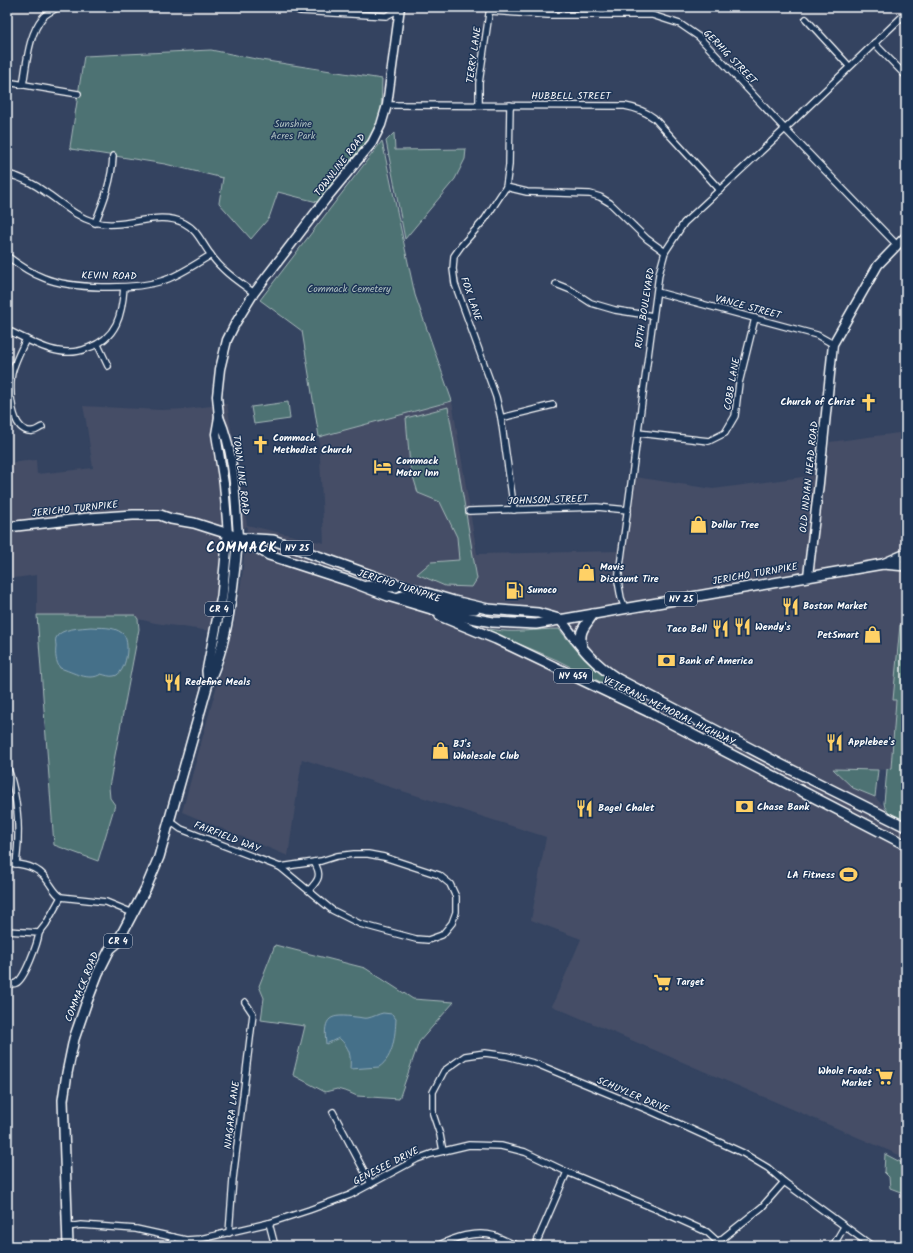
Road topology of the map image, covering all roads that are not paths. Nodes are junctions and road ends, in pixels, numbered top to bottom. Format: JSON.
{"nodes":[{"id":1,"x":59,"y":7,"type":"edge"},
{"id":2,"x":295,"y":7,"type":"edge"},
{"id":3,"x":398,"y":8,"type":"edge"},
{"id":4,"x":490,"y":9,"type":"edge"},
{"id":5,"x":906,"y":13,"type":"edge"},
{"id":6,"x":806,"y":20,"type":"dead end"},
{"id":7,"x":874,"y":43,"type":"junction"},
{"id":8,"x":849,"y":66,"type":"junction"},
{"id":9,"x":906,"y":76,"type":"edge"},
{"id":10,"x":7,"y":82,"type":"edge"},
{"id":11,"x":23,"y":85,"type":"junction"},
{"id":12,"x":78,"y":94,"type":"dead end"},
{"id":13,"x":387,"y":104,"type":"junction"},
{"id":14,"x":479,"y":105,"type":"junction"},
{"id":15,"x":510,"y":105,"type":"junction"},
{"id":16,"x":785,"y":129,"type":"junction"},
{"id":17,"x":113,"y":156,"type":"dead end"},
{"id":18,"x":7,"y":174,"type":"edge"},
{"id":19,"x":506,"y":187,"type":"junction"},
{"id":20,"x":720,"y":190,"type":"junction"},
{"id":21,"x":95,"y":223,"type":"junction"},
{"id":22,"x":906,"y":236,"type":"edge"},
{"id":23,"x":897,"y":245,"type":"junction"},
{"id":24,"x":665,"y":252,"type":"junction"},
{"id":25,"x":211,"y":255,"type":"junction"},
{"id":26,"x":7,"y":256,"type":"edge"},
{"id":27,"x":556,"y":284,"type":"dead end"},
{"id":28,"x":124,"y":287,"type":"junction"},
{"id":29,"x":657,"y":292,"type":"junction"},
{"id":30,"x":254,"y":293,"type":"junction"},
{"id":31,"x":653,"y":316,"type":"junction"},
{"id":32,"x":755,"y":318,"type":"junction"},
{"id":33,"x":7,"y":330,"type":"edge"},
{"id":34,"x":26,"y":338,"type":"junction"},
{"id":35,"x":833,"y":344,"type":"junction"},
{"id":36,"x":98,"y":345,"type":"junction"},
{"id":37,"x":108,"y":366,"type":"dead end"},
{"id":38,"x":553,"y":405,"type":"dead end"},
{"id":39,"x":219,"y":417,"type":"junction"},
{"id":40,"x":501,"y":418,"type":"junction"},
{"id":41,"x":42,"y":427,"type":"dead end"},
{"id":42,"x":638,"y":433,"type":"junction"},
{"id":43,"x":514,"y":510,"type":"junction"},
{"id":44,"x":628,"y":510,"type":"junction"},
{"id":45,"x":469,"y":511,"type":"dead end"},
{"id":46,"x":7,"y":527,"type":"edge"},
{"id":47,"x":228,"y":534,"type":"junction"},
{"id":48,"x":238,"y":537,"type":"junction"},
{"id":49,"x":906,"y":554,"type":"edge"},
{"id":50,"x":883,"y":564,"type":"junction"},
{"id":51,"x":906,"y":566,"type":"edge"},
{"id":52,"x":354,"y":568,"type":"junction"},
{"id":53,"x":808,"y":576,"type":"junction"},
{"id":54,"x":379,"y":578,"type":"junction"},
{"id":55,"x":349,"y":581,"type":"junction"},
{"id":56,"x":399,"y":585,"type":"junction"},
{"id":57,"x":361,"y":586,"type":"junction"},
{"id":58,"x":395,"y":598,"type":"junction"},
{"id":59,"x":419,"y":605,"type":"junction"},
{"id":60,"x":488,"y":608,"type":"junction"},
{"id":61,"x":624,"y":608,"type":"junction"},
{"id":62,"x":593,"y":614,"type":"junction"},
{"id":63,"x":560,"y":619,"type":"junction"},
{"id":64,"x":583,"y":650,"type":"junction"},
{"id":65,"x":208,"y":683,"type":"junction"},
{"id":66,"x":7,"y":767,"type":"edge"},
{"id":67,"x":170,"y":821,"type":"junction"},
{"id":68,"x":906,"y":827,"type":"edge"},
{"id":69,"x":906,"y":845,"type":"edge"},
{"id":70,"x":314,"y":862,"type":"junction"},
{"id":71,"x":7,"y":863,"type":"edge"},
{"id":72,"x":16,"y":864,"type":"junction"},
{"id":73,"x":280,"y":867,"type":"junction"},
{"id":74,"x":309,"y":890,"type":"junction"},
{"id":75,"x":61,"y":897,"type":"junction"},
{"id":76,"x":133,"y":913,"type":"junction"},
{"id":77,"x":7,"y":931,"type":"edge"},
{"id":78,"x":39,"y":933,"type":"junction"},
{"id":79,"x":7,"y":982,"type":"edge"},
{"id":80,"x":245,"y":1002,"type":"dead end"},
{"id":81,"x":333,"y":1112,"type":"dead end"},
{"id":82,"x":442,"y":1151,"type":"junction"},
{"id":83,"x":568,"y":1172,"type":"junction"},
{"id":84,"x":784,"y":1182,"type":"junction"},
{"id":85,"x":371,"y":1184,"type":"junction"},
{"id":86,"x":269,"y":1223,"type":"junction"},
{"id":87,"x":68,"y":1227,"type":"junction"},
{"id":88,"x":844,"y":1227,"type":"junction"},
{"id":89,"x":229,"y":1233,"type":"junction"},
{"id":90,"x":173,"y":1237,"type":"junction"},
{"id":91,"x":719,"y":1244,"type":"edge"},
{"id":92,"x":68,"y":1246,"type":"edge"},
{"id":93,"x":171,"y":1246,"type":"edge"},
{"id":94,"x":275,"y":1246,"type":"edge"},
{"id":95,"x":437,"y":1246,"type":"edge"},
{"id":96,"x":518,"y":1246,"type":"edge"},
{"id":97,"x":535,"y":1246,"type":"edge"},
{"id":98,"x":833,"y":1246,"type":"edge"},
{"id":99,"x":872,"y":1246,"type":"edge"}],
"edges":[{"from":1,"to":11,"type":"street"},
{"from":2,"to":3,"type":"street"},
{"from":3,"to":13,"type":"main road","name":"TOWNLINE ROAD","number":"CR 4"},
{"from":4,"to":14,"type":"street","name":"TERRY LANE"},
{"from":4,"to":16,"type":"street","name":"GERHIG STREET"},
{"from":5,"to":7,"type":"street","name":"RUTH BOULEVARD"},
{"from":6,"to":8,"type":"street"},
{"from":7,"to":8,"type":"street","name":"RUTH BOULEVARD"},
{"from":7,"to":9,"type":"street"},
{"from":8,"to":16,"type":"street","name":"RUTH BOULEVARD"},
{"from":10,"to":11,"type":"street"},
{"from":11,"to":12,"type":"street"},
{"from":13,"to":14,"type":"street","name":"HUBBELL STREET"},
{"from":13,"to":30,"type":"main road","name":"TOWNLINE ROAD","number":"CR 4"},
{"from":14,"to":15,"type":"street","name":"HUBBELL STREET"},
{"from":15,"to":19,"type":"street","name":"FOX LANE"},
{"from":15,"to":20,"type":"street","name":"HUBBELL STREET"},
{"from":16,"to":20,"type":"street","name":"RUTH BOULEVARD"},
{"from":16,"to":23,"type":"street","name":"GERHIG STREET"},
{"from":17,"to":21,"type":"street"},
{"from":18,"to":21,"type":"street"},
{"from":19,"to":24,"type":"street"},
{"from":19,"to":40,"type":"street","name":"FOX LANE"},
{"from":20,"to":24,"type":"street","name":"RUTH BOULEVARD"},
{"from":21,"to":25,"type":"street"},
{"from":22,"to":23,"type":"main road","name":"OLD INDIAN HEAD ROAD"},
{"from":23,"to":35,"type":"main road","name":"OLD INDIAN HEAD ROAD"},
{"from":24,"to":29,"type":"street","name":"RUTH BOULEVARD"},
{"from":25,"to":28,"type":"street","name":"KEVIN ROAD"},
{"from":25,"to":30,"type":"street"},
{"from":26,"to":28,"type":"street","name":"KEVIN ROAD"},
{"from":27,"to":31,"type":"street"},
{"from":28,"to":36,"type":"street"},
{"from":29,"to":31,"type":"street","name":"RUTH BOULEVARD"},
{"from":29,"to":32,"type":"street","name":"VANCE STREET"},
{"from":30,"to":39,"type":"main road","name":"TOWN LINE ROAD","number":"CR 4"},
{"from":31,"to":42,"type":"street","name":"RUTH BOULEVARD"},
{"from":32,"to":35,"type":"street","name":"VANCE STREET"},
{"from":32,"to":42,"type":"street","name":"COBB LANE"},
{"from":33,"to":34,"type":"street"},
{"from":34,"to":36,"type":"street"},
{"from":34,"to":41,"type":"street"},
{"from":35,"to":53,"type":"main road","name":"OLD INDIAN HEAD ROAD"},
{"from":36,"to":37,"type":"street"},
{"from":38,"to":40,"type":"street"},
{"from":39,"to":47,"type":"main road","name":"TOWN LINE ROAD","number":"CR 4"},
{"from":39,"to":48,"type":"main road","name":"TOWN LINE ROAD","number":"CR 4"},
{"from":40,"to":43,"type":"street","name":"FOX LANE"},
{"from":42,"to":44,"type":"street","name":"RUTH BOULEVARD"},
{"from":43,"to":44,"type":"street","name":"JOHNSON STREET"},
{"from":43,"to":45,"type":"street","name":"JOHNSON STREET"},
{"from":44,"to":61,"type":"street","name":"RUTH BOULEVARD"},
{"from":46,"to":47,"type":"main road","name":"JERICHO TURNPIKE","number":"NY 25"},
{"from":47,"to":48,"type":"main road","name":"JERICHO TURNPIKE","number":"NY 25"},
{"from":47,"to":65,"type":"main road","name":"COMMACK ROAD","number":"CR 4"},
{"from":48,"to":52,"type":"main road","name":"JERICHO TURNPIKE","number":"NY 25"},
{"from":48,"to":55,"type":"main road","name":"JERICHO TURNPIKE","number":"NY 25"},
{"from":48,"to":65,"type":"main road","name":"COMMACK ROAD","number":"CR 4"},
{"from":49,"to":50,"type":"main road","name":"JERICHO TURNPIKE","number":"NY 25"},
{"from":50,"to":51,"type":"main road","name":"JERICHO TURNPIKE","number":"NY 25"},
{"from":50,"to":53,"type":"main road","name":"JERICHO TURNPIKE","number":"NY 25"},
{"from":52,"to":54,"type":"main road","name":"JERICHO TURNPIKE","number":"NY 25"},
{"from":52,"to":55,"type":"main road"},
{"from":53,"to":61,"type":"main road","name":"JERICHO TURNPIKE","number":"NY 25"},
{"from":54,"to":55,"type":"main road"},
{"from":54,"to":56,"type":"main road","name":"JERICHO TURNPIKE","number":"NY 25"},
{"from":55,"to":57,"type":"main road","name":"JERICHO TURNPIKE","number":"NY 25"},
{"from":56,"to":57,"type":"main road"},
{"from":56,"to":60,"type":"main road","name":"JERICHO TURNPIKE","number":"NY 25"},
{"from":57,"to":58,"type":"main road","name":"JERICHO TURNPIKE","number":"NY 25"},
{"from":58,"to":59,"type":"main road","name":"JERICHO TURNPIKE","number":"NY 25"},
{"from":58,"to":60,"type":"main road"},
{"from":59,"to":63,"type":"main road","name":"JERICHO TURNPIKE","number":"NY 25"},
{"from":59,"to":69,"type":"main road","name":"VETERANS MEMORIAL HIGHWAY","number":"NY 454"},
{"from":60,"to":63,"type":"main road","name":"JERICHO TURNPIKE","number":"NY 25"},
{"from":61,"to":62,"type":"main road","name":"JERICHO TURNPIKE","number":"NY 25"},
{"from":62,"to":63,"type":"main road","name":"JERICHO TURNPIKE","number":"NY 25"},
{"from":62,"to":64,"type":"main road"},
{"from":63,"to":64,"type":"main road","name":"VETERANS MEMORIAL HIGHWAY","number":"NY 454"},
{"from":64,"to":68,"type":"main road","name":"VETERANS MEMORIAL HIGHWAY","number":"NY 454"},
{"from":65,"to":67,"type":"main road","name":"COMMACK ROAD","number":"CR 4"},
{"from":66,"to":72,"type":"street"},
{"from":67,"to":73,"type":"street","name":"FAIRFIELD WAY"},
{"from":67,"to":76,"type":"main road","name":"COMMACK ROAD","number":"CR 4"},
{"from":70,"to":73,"type":"street","name":"FAIRFIELD WAY"},
{"from":70,"to":74,"type":"street"},
{"from":70,"to":74,"type":"street","name":"FAIRFIELD WAY"},
{"from":71,"to":72,"type":"street"},
{"from":72,"to":75,"type":"street"},
{"from":73,"to":74,"type":"street","name":"FAIRFIELD WAY"},
{"from":75,"to":76,"type":"street"},
{"from":75,"to":78,"type":"street"},
{"from":76,"to":87,"type":"main road","name":"COMMACK ROAD","number":"CR 4"},
{"from":77,"to":78,"type":"street"},
{"from":78,"to":79,"type":"street"},
{"from":80,"to":89,"type":"street","name":"NIAGARA LANE"},
{"from":81,"to":85,"type":"street"},
{"from":82,"to":83,"type":"street","name":"GENESEE DRIVE"},
{"from":82,"to":84,"type":"street","name":"SCHUYLER DRIVE"},
{"from":82,"to":85,"type":"street","name":"GENESEE DRIVE"},
{"from":83,"to":91,"type":"street","name":"GENESEE DRIVE"},
{"from":83,"to":97,"type":"street"},
{"from":84,"to":88,"type":"street","name":"SCHUYLER DRIVE"},
{"from":84,"to":91,"type":"street"},
{"from":85,"to":86,"type":"street","name":"GENESEE DRIVE"},
{"from":86,"to":89,"type":"street","name":"GENESEE DRIVE"},
{"from":86,"to":94,"type":"street"},
{"from":87,"to":90,"type":"street","name":"GENESEE DRIVE"},
{"from":87,"to":92,"type":"main road","name":"COMMACK ROAD","number":"CR 4"},
{"from":88,"to":98,"type":"street"},
{"from":88,"to":99,"type":"street","name":"SCHUYLER DRIVE"},
{"from":89,"to":90,"type":"street","name":"GENESEE DRIVE"},
{"from":90,"to":93,"type":"street"},
{"from":95,"to":96,"type":"street"}]}
